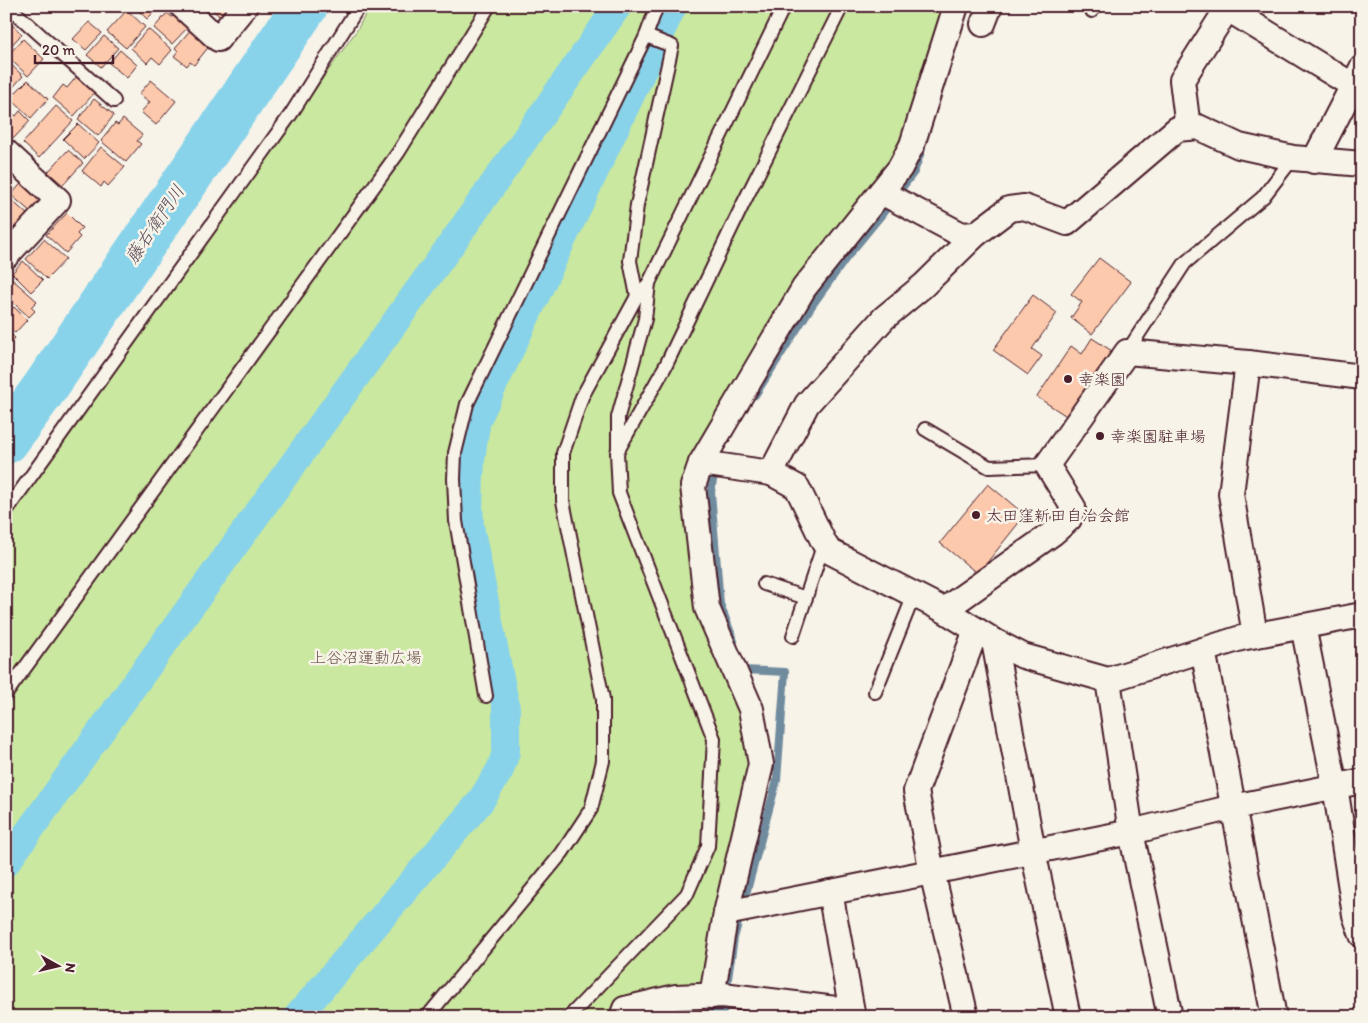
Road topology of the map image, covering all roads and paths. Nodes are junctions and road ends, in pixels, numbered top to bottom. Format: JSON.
{"nodes":[{"id":1,"x":8,"y":6,"type":"edge"},
{"id":2,"x":182,"y":6,"type":"edge"},
{"id":3,"x":245,"y":6,"type":"edge"},
{"id":4,"x":360,"y":6,"type":"edge"},
{"id":5,"x":489,"y":6,"type":"edge"},
{"id":6,"x":657,"y":6,"type":"edge"},
{"id":7,"x":784,"y":6,"type":"edge"},
{"id":8,"x":842,"y":6,"type":"edge"},
{"id":9,"x":956,"y":6,"type":"edge"},
{"id":10,"x":1225,"y":7,"type":"edge"},
{"id":11,"x":646,"y":36,"type":"junction"},
{"id":12,"x":1357,"y":77,"type":"edge"},
{"id":13,"x":114,"y":100,"type":"dead end"},
{"id":14,"x":1188,"y":128,"type":"junction"},
{"id":15,"x":6,"y":152,"type":"edge"},
{"id":16,"x":1303,"y":159,"type":"junction"},
{"id":17,"x":1362,"y":164,"type":"edge"},
{"id":18,"x":880,"y":192,"type":"junction"},
{"id":19,"x":976,"y":234,"type":"junction"},
{"id":20,"x":6,"y":256,"type":"edge"},
{"id":21,"x":648,"y":283,"type":"junction"},
{"id":22,"x":637,"y":296,"type":"junction"},
{"id":23,"x":1127,"y":352,"type":"junction"},
{"id":24,"x":1248,"y":363,"type":"junction"},
{"id":25,"x":1362,"y":377,"type":"edge"},
{"id":26,"x":925,"y":429,"type":"dead end"},
{"id":27,"x":618,"y":452,"type":"junction"},
{"id":28,"x":701,"y":463,"type":"junction"},
{"id":29,"x":1047,"y":465,"type":"junction"},
{"id":30,"x":771,"y":473,"type":"junction"},
{"id":31,"x":6,"y":511,"type":"edge"},
{"id":32,"x":824,"y":543,"type":"junction"},
{"id":33,"x":764,"y":584,"type":"dead end"},
{"id":34,"x":914,"y":595,"type":"junction"},
{"id":35,"x":806,"y":598,"type":"junction"},
{"id":36,"x":944,"y":610,"type":"junction"},
{"id":37,"x":1362,"y":615,"type":"edge"},
{"id":38,"x":1303,"y":626,"type":"junction"},
{"id":39,"x":985,"y":635,"type":"junction"},
{"id":40,"x":793,"y":636,"type":"dead end"},
{"id":41,"x":1255,"y":636,"type":"junction"},
{"id":42,"x":1203,"y":650,"type":"junction"},
{"id":43,"x":1108,"y":680,"type":"junction"},
{"id":44,"x":875,"y":692,"type":"dead end"},
{"id":45,"x":6,"y":694,"type":"edge"},
{"id":46,"x":486,"y":696,"type":"dead end"},
{"id":47,"x":1362,"y":781,"type":"edge"},
{"id":48,"x":1335,"y":786,"type":"junction"},
{"id":49,"x":1233,"y":807,"type":"junction"},
{"id":50,"x":1131,"y":832,"type":"junction"},
{"id":51,"x":1033,"y":851,"type":"junction"},
{"id":52,"x":932,"y":872,"type":"junction"},
{"id":53,"x":830,"y":892,"type":"junction"},
{"id":54,"x":726,"y":913,"type":"junction"},
{"id":55,"x":1362,"y":935,"type":"edge"},
{"id":56,"x":712,"y":996,"type":"junction"},
{"id":57,"x":427,"y":1017,"type":"edge"},
{"id":58,"x":568,"y":1017,"type":"edge"},
{"id":59,"x":622,"y":1017,"type":"edge"},
{"id":60,"x":849,"y":1017,"type":"edge"},
{"id":61,"x":853,"y":1017,"type":"edge"},
{"id":62,"x":966,"y":1017,"type":"edge"},
{"id":63,"x":1068,"y":1017,"type":"edge"},
{"id":64,"x":1170,"y":1017,"type":"edge"},
{"id":65,"x":1274,"y":1017,"type":"edge"}],
"edges":[{"from":1,"to":13,"type":"lane"},
{"from":2,"to":3,"type":"street"},
{"from":4,"to":31,"type":"lane"},
{"from":5,"to":45,"type":"lane"},
{"from":6,"to":11,"type":"lane"},
{"from":7,"to":21,"type":"lane"},
{"from":8,"to":27,"type":"lane"},
{"from":9,"to":18,"type":"street"},
{"from":10,"to":12,"type":"street"},
{"from":10,"to":14,"type":"street"},
{"from":11,"to":22,"type":"lane"},
{"from":11,"to":46,"type":"lane"},
{"from":12,"to":16,"type":"street"},
{"from":14,"to":16,"type":"street"},
{"from":14,"to":19,"type":"street"},
{"from":15,"to":20,"type":"street"},
{"from":16,"to":17,"type":"street"},
{"from":16,"to":23,"type":"lane"},
{"from":18,"to":19,"type":"street"},
{"from":18,"to":28,"type":"street"},
{"from":19,"to":30,"type":"street"},
{"from":21,"to":22,"type":"lane"},
{"from":21,"to":27,"type":"lane"},
{"from":22,"to":57,"type":"lane"},
{"from":23,"to":24,"type":"street"},
{"from":23,"to":29,"type":"street"},
{"from":24,"to":25,"type":"street"},
{"from":24,"to":41,"type":"street"},
{"from":26,"to":29,"type":"lane"},
{"from":27,"to":58,"type":"lane"},
{"from":28,"to":30,"type":"street"},
{"from":28,"to":54,"type":"street"},
{"from":29,"to":36,"type":"street"},
{"from":30,"to":32,"type":"street"},
{"from":32,"to":34,"type":"street"},
{"from":32,"to":35,"type":"lane"},
{"from":33,"to":35,"type":"lane"},
{"from":34,"to":36,"type":"street"},
{"from":34,"to":44,"type":"lane"},
{"from":35,"to":40,"type":"lane"},
{"from":36,"to":39,"type":"street"},
{"from":37,"to":38,"type":"street"},
{"from":38,"to":41,"type":"street"},
{"from":38,"to":48,"type":"street"},
{"from":39,"to":43,"type":"street"},
{"from":39,"to":51,"type":"street"},
{"from":39,"to":52,"type":"street"},
{"from":41,"to":42,"type":"street"},
{"from":42,"to":43,"type":"street"},
{"from":42,"to":49,"type":"street"},
{"from":43,"to":50,"type":"street"},
{"from":47,"to":48,"type":"street"},
{"from":48,"to":49,"type":"street"},
{"from":48,"to":55,"type":"street"},
{"from":49,"to":50,"type":"street"},
{"from":49,"to":65,"type":"street"},
{"from":50,"to":51,"type":"street"},
{"from":50,"to":64,"type":"street"},
{"from":51,"to":52,"type":"street"},
{"from":51,"to":63,"type":"street"},
{"from":52,"to":53,"type":"street"},
{"from":52,"to":62,"type":"street"},
{"from":53,"to":54,"type":"street"},
{"from":53,"to":61,"type":"street"},
{"from":54,"to":56,"type":"street"},
{"from":56,"to":59,"type":"street"},
{"from":56,"to":60,"type":"street"}]}
